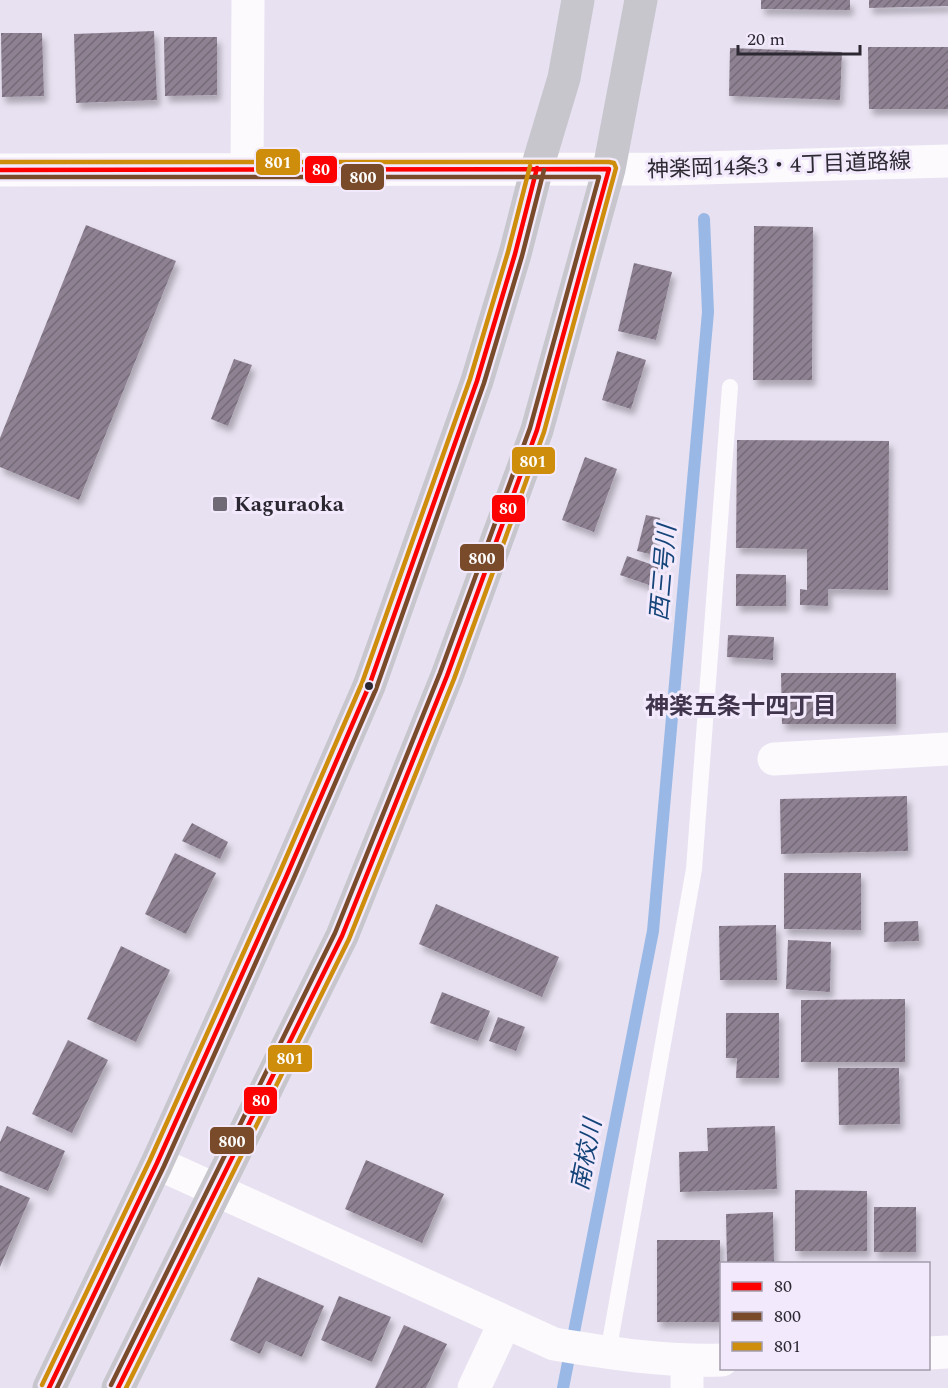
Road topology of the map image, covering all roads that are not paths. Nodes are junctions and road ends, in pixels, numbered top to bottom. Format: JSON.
{"nodes":[{"id":1,"x":248,"y":0,"type":"edge"},
{"id":2,"x":578,"y":0,"type":"edge"},
{"id":3,"x":641,"y":0,"type":"edge"},
{"id":4,"x":948,"y":162,"type":"edge"},
{"id":5,"x":537,"y":168,"type":"junction"},
{"id":6,"x":0,"y":170,"type":"edge"},
{"id":7,"x":247,"y":170,"type":"junction"},
{"id":8,"x":609,"y":170,"type":"junction"},
{"id":9,"x":730,"y":387,"type":"dead end"},
{"id":10,"x":948,"y":749,"type":"edge"},
{"id":11,"x":774,"y":759,"type":"dead end"},
{"id":12,"x":157,"y":1163,"type":"junction"},
{"id":13,"x":216,"y":1190,"type":"junction"},
{"id":14,"x":505,"y":1322,"type":"junction"},
{"id":15,"x":602,"y":1352,"type":"junction"},
{"id":16,"x":948,"y":1352,"type":"edge"},
{"id":17,"x":930,"y":1353,"type":"edge"},
{"id":18,"x":720,"y":1361,"type":"edge"},
{"id":19,"x":687,"y":1374,"type":"edge"},
{"id":20,"x":49,"y":1388,"type":"edge"},
{"id":21,"x":118,"y":1388,"type":"edge"},
{"id":22,"x":474,"y":1388,"type":"edge"}],
"edges":[{"from":1,"to":7,"type":"street"},
{"from":2,"to":5,"type":"highway"},
{"from":3,"to":8,"type":"highway"},
{"from":4,"to":8,"type":"street","name":"神楽岡14条3・4丁目道路線"},
{"from":5,"to":7,"type":"street","name":"神楽岡14条3・4丁目道路線"},
{"from":5,"to":8,"type":"street","name":"神楽岡14条3・4丁目道路線"},
{"from":5,"to":12,"type":"highway"},
{"from":6,"to":7,"type":"street","name":"神楽岡14条3・4丁目道路線"},
{"from":8,"to":13,"type":"highway"},
{"from":9,"to":15,"type":"lane"},
{"from":10,"to":11,"type":"street"},
{"from":12,"to":13,"type":"street"},
{"from":12,"to":20,"type":"highway"},
{"from":13,"to":14,"type":"street"},
{"from":13,"to":21,"type":"highway"},
{"from":14,"to":15,"type":"street"},
{"from":14,"to":22,"type":"street"},
{"from":15,"to":19,"type":"street"},
{"from":16,"to":17,"type":"street"},
{"from":18,"to":19,"type":"street"}]}
